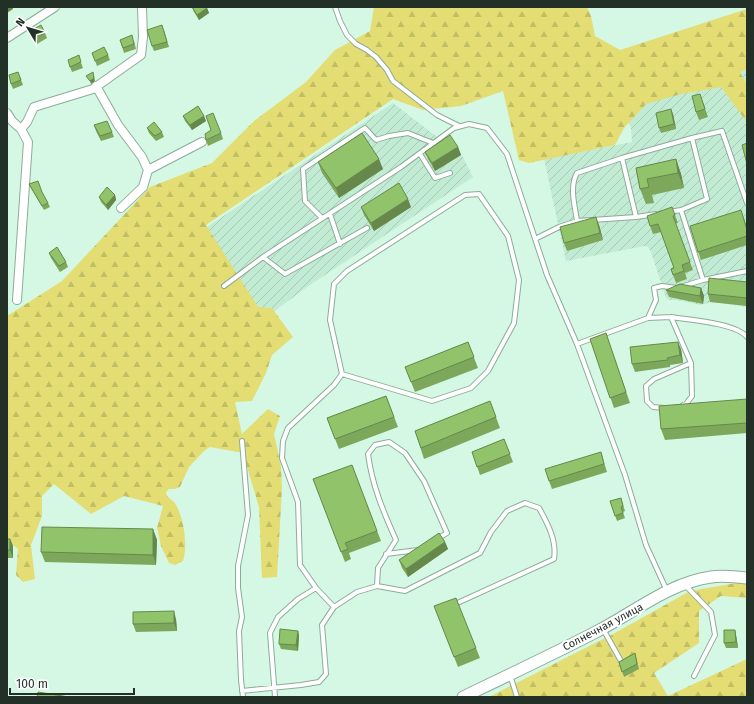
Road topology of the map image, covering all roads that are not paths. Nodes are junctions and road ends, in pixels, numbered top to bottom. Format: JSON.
{"nodes":[{"id":1,"x":55,"y":7,"type":"edge"},
{"id":2,"x":142,"y":7,"type":"edge"},
{"id":3,"x":335,"y":7,"type":"edge"},
{"id":4,"x":7,"y":38,"type":"edge"},
{"id":5,"x":96,"y":86,"type":"junction"},
{"id":6,"x":7,"y":113,"type":"edge"},
{"id":7,"x":460,"y":126,"type":"junction"},
{"id":8,"x":21,"y":129,"type":"junction"},
{"id":9,"x":692,"y":138,"type":"junction"},
{"id":10,"x":202,"y":142,"type":"dead end"},
{"id":11,"x":432,"y":143,"type":"junction"},
{"id":12,"x":420,"y":154,"type":"junction"},
{"id":13,"x":622,"y":158,"type":"junction"},
{"id":14,"x":148,"y":170,"type":"junction"},
{"id":15,"x":450,"y":173,"type":"dead end"},
{"id":16,"x":747,"y":203,"type":"edge"},
{"id":17,"x":121,"y":208,"type":"dead end"},
{"id":18,"x":681,"y":210,"type":"junction"},
{"id":19,"x":666,"y":212,"type":"edge"},
{"id":20,"x":659,"y":213,"type":"edge"},
{"id":21,"x":330,"y":214,"type":"junction"},
{"id":22,"x":636,"y":216,"type":"junction"},
{"id":23,"x":322,"y":218,"type":"junction"},
{"id":24,"x":577,"y":221,"type":"junction"},
{"id":25,"x":368,"y":228,"type":"dead end"},
{"id":26,"x":535,"y":239,"type":"junction"},
{"id":27,"x":340,"y":244,"type":"junction"},
{"id":28,"x":263,"y":257,"type":"junction"},
{"id":29,"x":747,"y":271,"type":"edge"},
{"id":30,"x":703,"y":280,"type":"junction"},
{"id":31,"x":224,"y":286,"type":"dead end"},
{"id":32,"x":17,"y":300,"type":"dead end"},
{"id":33,"x":671,"y":317,"type":"junction"},
{"id":34,"x":648,"y":318,"type":"junction"},
{"id":35,"x":747,"y":337,"type":"edge"},
{"id":36,"x":577,"y":344,"type":"junction"},
{"id":37,"x":691,"y":363,"type":"junction"},
{"id":38,"x":342,"y":374,"type":"junction"},
{"id":39,"x":679,"y":406,"type":"edge"},
{"id":40,"x":667,"y":408,"type":"edge"},
{"id":41,"x":242,"y":441,"type":"dead end"},
{"id":42,"x":435,"y":540,"type":"edge"},
{"id":43,"x":422,"y":549,"type":"edge"},
{"id":44,"x":386,"y":554,"type":"junction"},
{"id":45,"x":747,"y":578,"type":"edge"},
{"id":46,"x":684,"y":584,"type":"junction"},
{"id":47,"x":377,"y":586,"type":"junction"},
{"id":48,"x":316,"y":588,"type":"junction"},
{"id":49,"x":668,"y":591,"type":"junction"},
{"id":50,"x":334,"y":607,"type":"junction"},
{"id":51,"x":446,"y":608,"type":"edge"},
{"id":52,"x":602,"y":628,"type":"junction"},
{"id":53,"x":621,"y":661,"type":"edge"},
{"id":54,"x":510,"y":675,"type":"junction"},
{"id":55,"x":694,"y":676,"type":"dead end"},
{"id":56,"x":274,"y":688,"type":"junction"},
{"id":57,"x":242,"y":691,"type":"junction"},
{"id":58,"x":243,"y":697,"type":"edge"},
{"id":59,"x":275,"y":697,"type":"edge"},
{"id":60,"x":463,"y":697,"type":"edge"},
{"id":61,"x":517,"y":697,"type":"edge"}],
"edges":[{"from":1,"to":4,"type":"street"},
{"from":2,"to":5,"type":"street"},
{"from":3,"to":7,"type":"lane"},
{"from":5,"to":8,"type":"street"},
{"from":5,"to":14,"type":"street"},
{"from":6,"to":8,"type":"street"},
{"from":7,"to":11,"type":"lane"},
{"from":7,"to":26,"type":"lane"},
{"from":8,"to":32,"type":"street"},
{"from":9,"to":13,"type":"lane"},
{"from":9,"to":16,"type":"lane"},
{"from":9,"to":18,"type":"lane"},
{"from":10,"to":14,"type":"street"},
{"from":11,"to":12,"type":"lane"},
{"from":11,"to":23,"type":"lane"},
{"from":12,"to":15,"type":"lane"},
{"from":12,"to":21,"type":"lane"},
{"from":13,"to":22,"type":"lane"},
{"from":13,"to":24,"type":"lane"},
{"from":14,"to":17,"type":"street"},
{"from":18,"to":19,"type":"lane"},
{"from":18,"to":30,"type":"lane"},
{"from":20,"to":22,"type":"lane"},
{"from":21,"to":23,"type":"lane"},
{"from":21,"to":27,"type":"lane"},
{"from":22,"to":24,"type":"lane"},
{"from":23,"to":28,"type":"lane"},
{"from":24,"to":26,"type":"lane"},
{"from":25,"to":27,"type":"lane"},
{"from":26,"to":36,"type":"lane"},
{"from":27,"to":28,"type":"lane"},
{"from":28,"to":31,"type":"lane"},
{"from":29,"to":30,"type":"lane"},
{"from":30,"to":34,"type":"lane"},
{"from":33,"to":34,"type":"lane"},
{"from":33,"to":35,"type":"lane"},
{"from":33,"to":37,"type":"lane"},
{"from":34,"to":36,"type":"lane"},
{"from":36,"to":49,"type":"lane"},
{"from":37,"to":39,"type":"lane"},
{"from":37,"to":40,"type":"lane"},
{"from":38,"to":38,"type":"lane"},
{"from":38,"to":48,"type":"lane"},
{"from":41,"to":57,"type":"lane"},
{"from":42,"to":44,"type":"lane"},
{"from":43,"to":44,"type":"lane"},
{"from":44,"to":47,"type":"lane"},
{"from":45,"to":46,"type":"street","name":"Солнечная улица"},
{"from":46,"to":49,"type":"street","name":"Солнечная улица"},
{"from":46,"to":55,"type":"lane"},
{"from":47,"to":50,"type":"lane"},
{"from":47,"to":51,"type":"lane"},
{"from":48,"to":50,"type":"lane"},
{"from":48,"to":56,"type":"lane"},
{"from":49,"to":52,"type":"street","name":"Солнечная улица"},
{"from":50,"to":56,"type":"lane"},
{"from":52,"to":53,"type":"lane"},
{"from":52,"to":54,"type":"street","name":"Солнечная улица"},
{"from":54,"to":60,"type":"street","name":"Солнечная улица"},
{"from":54,"to":61,"type":"lane"},
{"from":56,"to":57,"type":"lane"},
{"from":56,"to":59,"type":"lane"},
{"from":57,"to":58,"type":"lane"}]}
